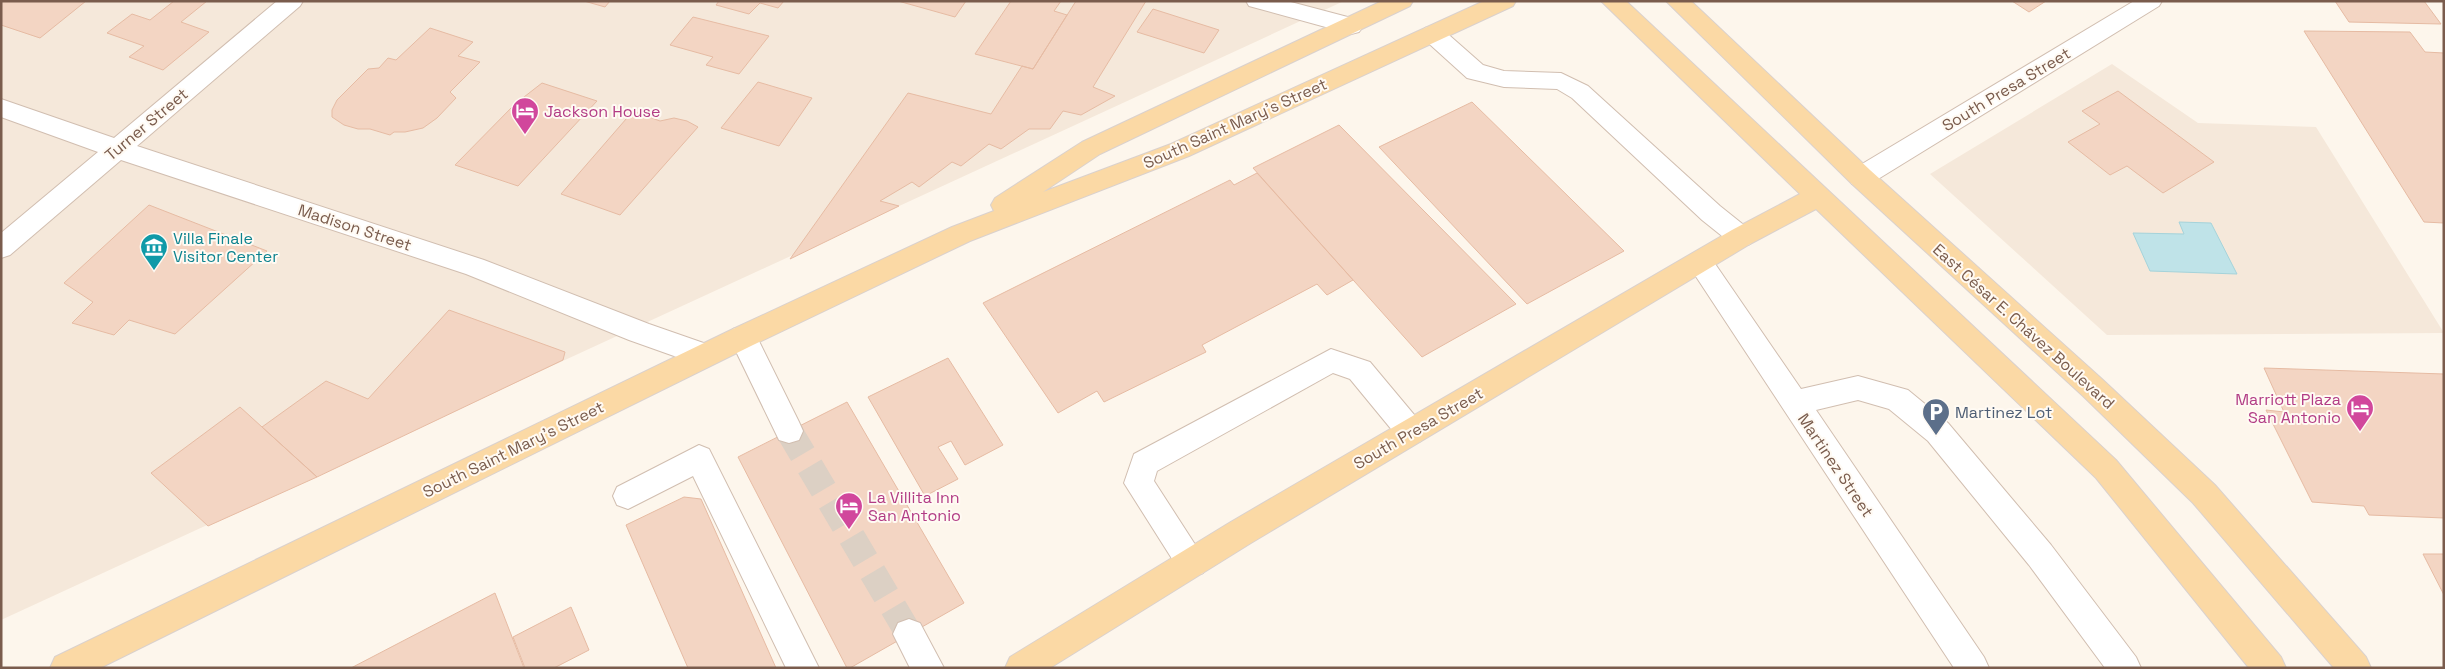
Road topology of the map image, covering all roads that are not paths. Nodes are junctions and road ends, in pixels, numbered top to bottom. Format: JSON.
{"nodes":[{"id":1,"x":292,"y":1,"type":"edge"},
{"id":2,"x":1257,"y":1,"type":"edge"},
{"id":3,"x":1402,"y":1,"type":"edge"},
{"id":4,"x":1506,"y":1,"type":"edge"},
{"id":5,"x":1612,"y":1,"type":"edge"},
{"id":6,"x":1677,"y":1,"type":"edge"},
{"id":7,"x":2140,"y":4,"type":"edge"},
{"id":8,"x":1351,"y":26,"type":"junction"},
{"id":9,"x":1433,"y":34,"type":"junction"},
{"id":10,"x":1,"y":108,"type":"edge"},
{"id":11,"x":117,"y":149,"type":"junction"},
{"id":12,"x":1861,"y":177,"type":"junction"},
{"id":13,"x":1819,"y":196,"type":"junction"},
{"id":14,"x":961,"y":234,"type":"junction"},
{"id":15,"x":1741,"y":237,"type":"junction"},
{"id":16,"x":1,"y":248,"type":"edge"},
{"id":17,"x":1700,"y":262,"type":"junction"},
{"id":18,"x":742,"y":337,"type":"junction"},
{"id":19,"x":705,"y":355,"type":"junction"},
{"id":20,"x":1794,"y":403,"type":"junction"},
{"id":21,"x":789,"y":431,"type":"tunnel mouth"},
{"id":22,"x":1411,"y":432,"type":"junction"},
{"id":23,"x":628,"y":496,"type":"dead end"},
{"id":24,"x":1192,"y":563,"type":"junction"},
{"id":25,"x":909,"y":634,"type":"tunnel mouth"},
{"id":26,"x":66,"y":668,"type":"edge"},
{"id":27,"x":803,"y":668,"type":"edge"},
{"id":28,"x":928,"y":668,"type":"edge"},
{"id":29,"x":1021,"y":668,"type":"edge"},
{"id":30,"x":1974,"y":668,"type":"edge"},
{"id":31,"x":2125,"y":668,"type":"edge"},
{"id":32,"x":2270,"y":668,"type":"edge"},
{"id":33,"x":2355,"y":668,"type":"edge"}],
"edges":[{"from":1,"to":11,"type":"street","name":"Turner Street"},
{"from":2,"to":8,"type":"street"},
{"from":3,"to":8,"type":"main road","name":"South Saint Mary's Street"},
{"from":4,"to":9,"type":"main road","name":"South Saint Mary's Street"},
{"from":5,"to":13,"type":"main road"},
{"from":6,"to":12,"type":"main road","name":"East César E. Chávez Boulevard"},
{"from":7,"to":12,"type":"street","name":"South Presa Street"},
{"from":8,"to":14,"type":"main road","name":"South Saint Mary's Street"},
{"from":9,"to":14,"type":"main road","name":"South Saint Mary's Street"},
{"from":9,"to":15,"type":"street"},
{"from":10,"to":11,"type":"street","name":"Madison Street"},
{"from":11,"to":16,"type":"street","name":"Turner Street"},
{"from":11,"to":19,"type":"street","name":"Madison Street"},
{"from":12,"to":33,"type":"main road","name":"East César E. Chávez Boulevard"},
{"from":13,"to":15,"type":"main road","name":"South Presa Street"},
{"from":13,"to":32,"type":"main road"},
{"from":14,"to":18,"type":"main road","name":"South Saint Mary's Street"},
{"from":15,"to":17,"type":"main road","name":"South Presa Street"},
{"from":17,"to":20,"type":"street","name":"Martinez Street"},
{"from":17,"to":22,"type":"main road","name":"South Presa Street"},
{"from":18,"to":19,"type":"main road","name":"South Saint Mary's Street"},
{"from":18,"to":21,"type":"street"},
{"from":19,"to":26,"type":"main road","name":"South Saint Mary's Street"},
{"from":20,"to":30,"type":"street","name":"Martinez Street"},
{"from":20,"to":31,"type":"street"},
{"from":22,"to":24,"type":"main road","name":"South Presa Street"},
{"from":22,"to":24,"type":"street"},
{"from":23,"to":27,"type":"street"},
{"from":24,"to":29,"type":"main road","name":"South Presa Street"},
{"from":25,"to":28,"type":"street"}]}
